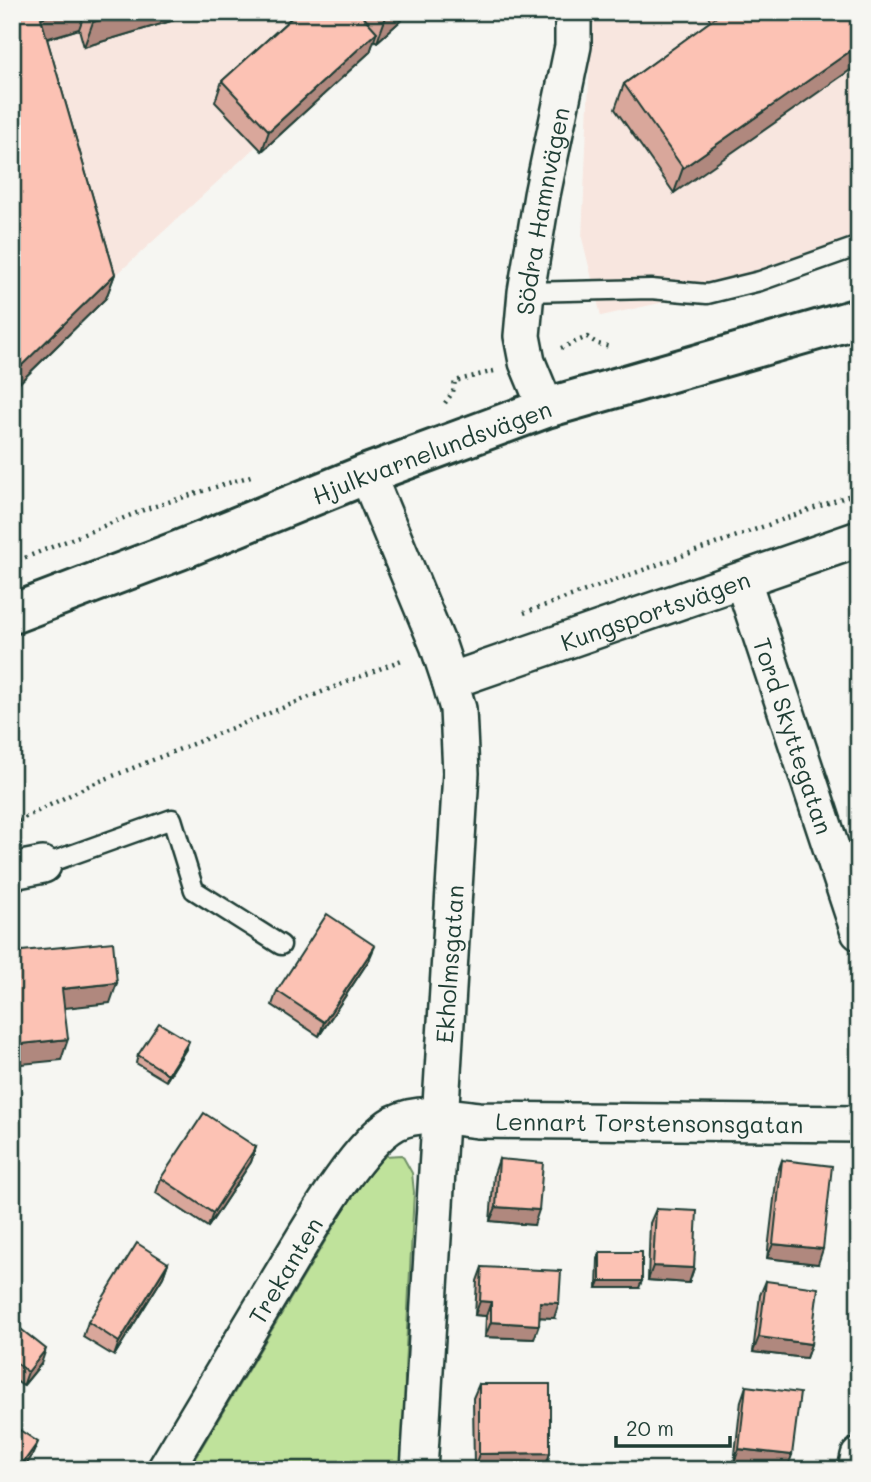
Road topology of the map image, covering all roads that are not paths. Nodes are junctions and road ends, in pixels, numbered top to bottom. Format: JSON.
{"nodes":[{"id":1,"x":573,"y":12,"type":"edge"},
{"id":2,"x":859,"y":246,"type":"edge"},
{"id":3,"x":526,"y":292,"type":"junction"},
{"id":4,"x":859,"y":318,"type":"edge"},
{"id":5,"x":546,"y":408,"type":"junction"},
{"id":6,"x":367,"y":474,"type":"junction"},
{"id":7,"x":859,"y":539,"type":"edge"},
{"id":8,"x":743,"y":581,"type":"junction"},
{"id":9,"x":12,"y":614,"type":"edge"},
{"id":10,"x":450,"y":681,"type":"junction"},
{"id":11,"x":27,"y":868,"type":"edge"},
{"id":12,"x":859,"y":932,"type":"edge"},
{"id":13,"x":281,"y":945,"type":"dead end"},
{"id":14,"x":439,"y":1115,"type":"junction"},
{"id":15,"x":859,"y":1124,"type":"edge"},
{"id":16,"x":859,"y":1456,"type":"edge"},
{"id":17,"x":165,"y":1470,"type":"edge"},
{"id":18,"x":419,"y":1470,"type":"edge"},
{"id":19,"x":856,"y":1470,"type":"edge"}],
"edges":[{"from":1,"to":3,"type":"street","name":"Södra Hamnvägen"},
{"from":2,"to":3,"type":"lane"},
{"from":3,"to":5,"type":"street","name":"Södra Hamnvägen"},
{"from":4,"to":5,"type":"street","name":"Hjulkvarnelundsvägen"},
{"from":5,"to":6,"type":"street","name":"Hjulkvarnelundsvägen"},
{"from":6,"to":9,"type":"street","name":"Hjulkvarnelundsvägen"},
{"from":6,"to":10,"type":"street","name":"Ekholmsgatan"},
{"from":7,"to":8,"type":"street","name":"Kungsportsvägen"},
{"from":8,"to":10,"type":"street","name":"Kungsportsvägen"},
{"from":8,"to":12,"type":"street","name":"Tord Skyttegatan"},
{"from":10,"to":14,"type":"street","name":"Ekholmsgatan"},
{"from":11,"to":13,"type":"lane"},
{"from":14,"to":15,"type":"street","name":"Lennart Torstensonsgatan"},
{"from":14,"to":17,"type":"street","name":"Trekanten"},
{"from":14,"to":18,"type":"street","name":"Ekholmsgatan"},
{"from":16,"to":19,"type":"street"}]}
